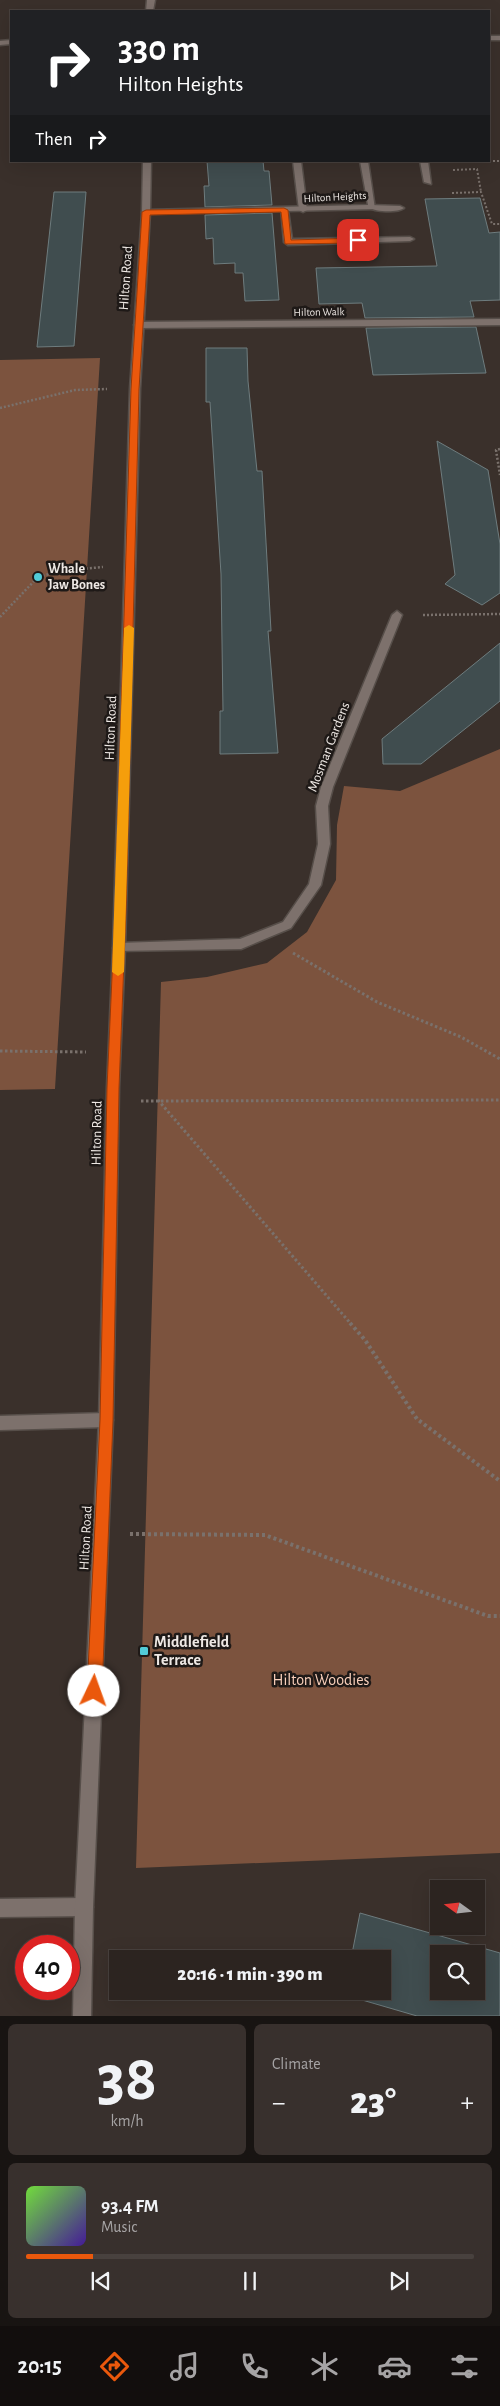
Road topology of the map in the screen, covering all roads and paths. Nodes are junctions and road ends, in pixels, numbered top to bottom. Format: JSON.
{"nodes":[{"id":1,"x":147,"y":162,"type":"edge"},
{"id":2,"x":297,"y":162,"type":"edge"},
{"id":3,"x":364,"y":162,"type":"edge"},
{"id":4,"x":424,"y":162,"type":"edge"},
{"id":5,"x":426,"y":170,"type":"junction"},
{"id":6,"x":428,"y":182,"type":"dead end"},
{"id":7,"x":481,"y":192,"type":"junction"},
{"id":8,"x":446,"y":193,"type":"dead end"},
{"id":9,"x":372,"y":207,"type":"junction"},
{"id":10,"x":400,"y":208,"type":"dead end"},
{"id":11,"x":284,"y":210,"type":"junction"},
{"id":12,"x":303,"y":210,"type":"junction"},
{"id":13,"x":146,"y":212,"type":"junction"},
{"id":14,"x":500,"y":224,"type":"edge"},
{"id":15,"x":410,"y":239,"type":"dead end"},
{"id":16,"x":500,"y":322,"type":"edge"},
{"id":17,"x":138,"y":325,"type":"junction"},
{"id":18,"x":135,"y":389,"type":"junction"},
{"id":19,"x":0,"y":408,"type":"edge"},
{"id":20,"x":500,"y":449,"type":"edge"},
{"id":21,"x":500,"y":475,"type":"edge"},
{"id":22,"x":131,"y":568,"type":"junction"},
{"id":23,"x":500,"y":614,"type":"edge"},
{"id":24,"x":397,"y":615,"type":"joint"},
{"id":25,"x":0,"y":617,"type":"edge"},
{"id":26,"x":262,"y":935,"type":"junction"},
{"id":27,"x":119,"y":948,"type":"junction"},
{"id":28,"x":0,"y":1051,"type":"edge"},
{"id":29,"x":114,"y":1052,"type":"junction"},
{"id":30,"x":500,"y":1059,"type":"edge"},
{"id":31,"x":158,"y":1100,"type":"junction"},
{"id":32,"x":500,"y":1100,"type":"edge"},
{"id":33,"x":113,"y":1102,"type":"junction"},
{"id":34,"x":106,"y":1420,"type":"junction"},
{"id":35,"x":0,"y":1424,"type":"edge"},
{"id":36,"x":500,"y":1481,"type":"edge"},
{"id":37,"x":101,"y":1533,"type":"junction"},
{"id":38,"x":500,"y":1616,"type":"edge"},
{"id":39,"x":84,"y":1907,"type":"junction"},
{"id":40,"x":0,"y":1908,"type":"edge"},
{"id":41,"x":82,"y":2016,"type":"edge"}],
"edges":[{"from":1,"to":13,"type":"street","name":"Hilton Road"},
{"from":2,"to":12,"type":"street"},
{"from":3,"to":9,"type":"street","name":"Hilton Heights"},
{"from":4,"to":5,"type":"street"},
{"from":5,"to":6,"type":"street"},
{"from":5,"to":7,"type":"path"},
{"from":7,"to":8,"type":"path"},
{"from":7,"to":14,"type":"path"},
{"from":9,"to":10,"type":"street"},
{"from":9,"to":12,"type":"street","name":"Hilton Heights"},
{"from":11,"to":12,"type":"street","name":"Hilton Heights"},
{"from":11,"to":13,"type":"street","name":"Hilton Heights"},
{"from":11,"to":15,"type":"street","name":"Hilton Heights"},
{"from":13,"to":17,"type":"street","name":"Hilton Road"},
{"from":16,"to":17,"type":"street","name":"Hilton Walk"},
{"from":17,"to":18,"type":"street","name":"Hilton Road"},
{"from":18,"to":19,"type":"path"},
{"from":18,"to":22,"type":"street","name":"Hilton Road"},
{"from":20,"to":21,"type":"path"},
{"from":22,"to":25,"type":"path"},
{"from":22,"to":27,"type":"street","name":"Hilton Road"},
{"from":23,"to":24,"type":"path"},
{"from":24,"to":26,"type":"street","name":"Mosman Gardens"},
{"from":26,"to":27,"type":"street","name":"Mosman Gardens"},
{"from":26,"to":30,"type":"path"},
{"from":27,"to":29,"type":"street","name":"Hilton Road"},
{"from":28,"to":29,"type":"path"},
{"from":29,"to":33,"type":"street","name":"Hilton Road"},
{"from":31,"to":32,"type":"path"},
{"from":31,"to":33,"type":"path"},
{"from":31,"to":36,"type":"path"},
{"from":33,"to":34,"type":"street","name":"Hilton Road"},
{"from":34,"to":35,"type":"street"},
{"from":34,"to":37,"type":"street","name":"Hilton Road"},
{"from":37,"to":38,"type":"path"},
{"from":37,"to":39,"type":"street","name":"Hilton Road"},
{"from":39,"to":40,"type":"street"},
{"from":39,"to":41,"type":"street","name":"Hilton Road"}]}
